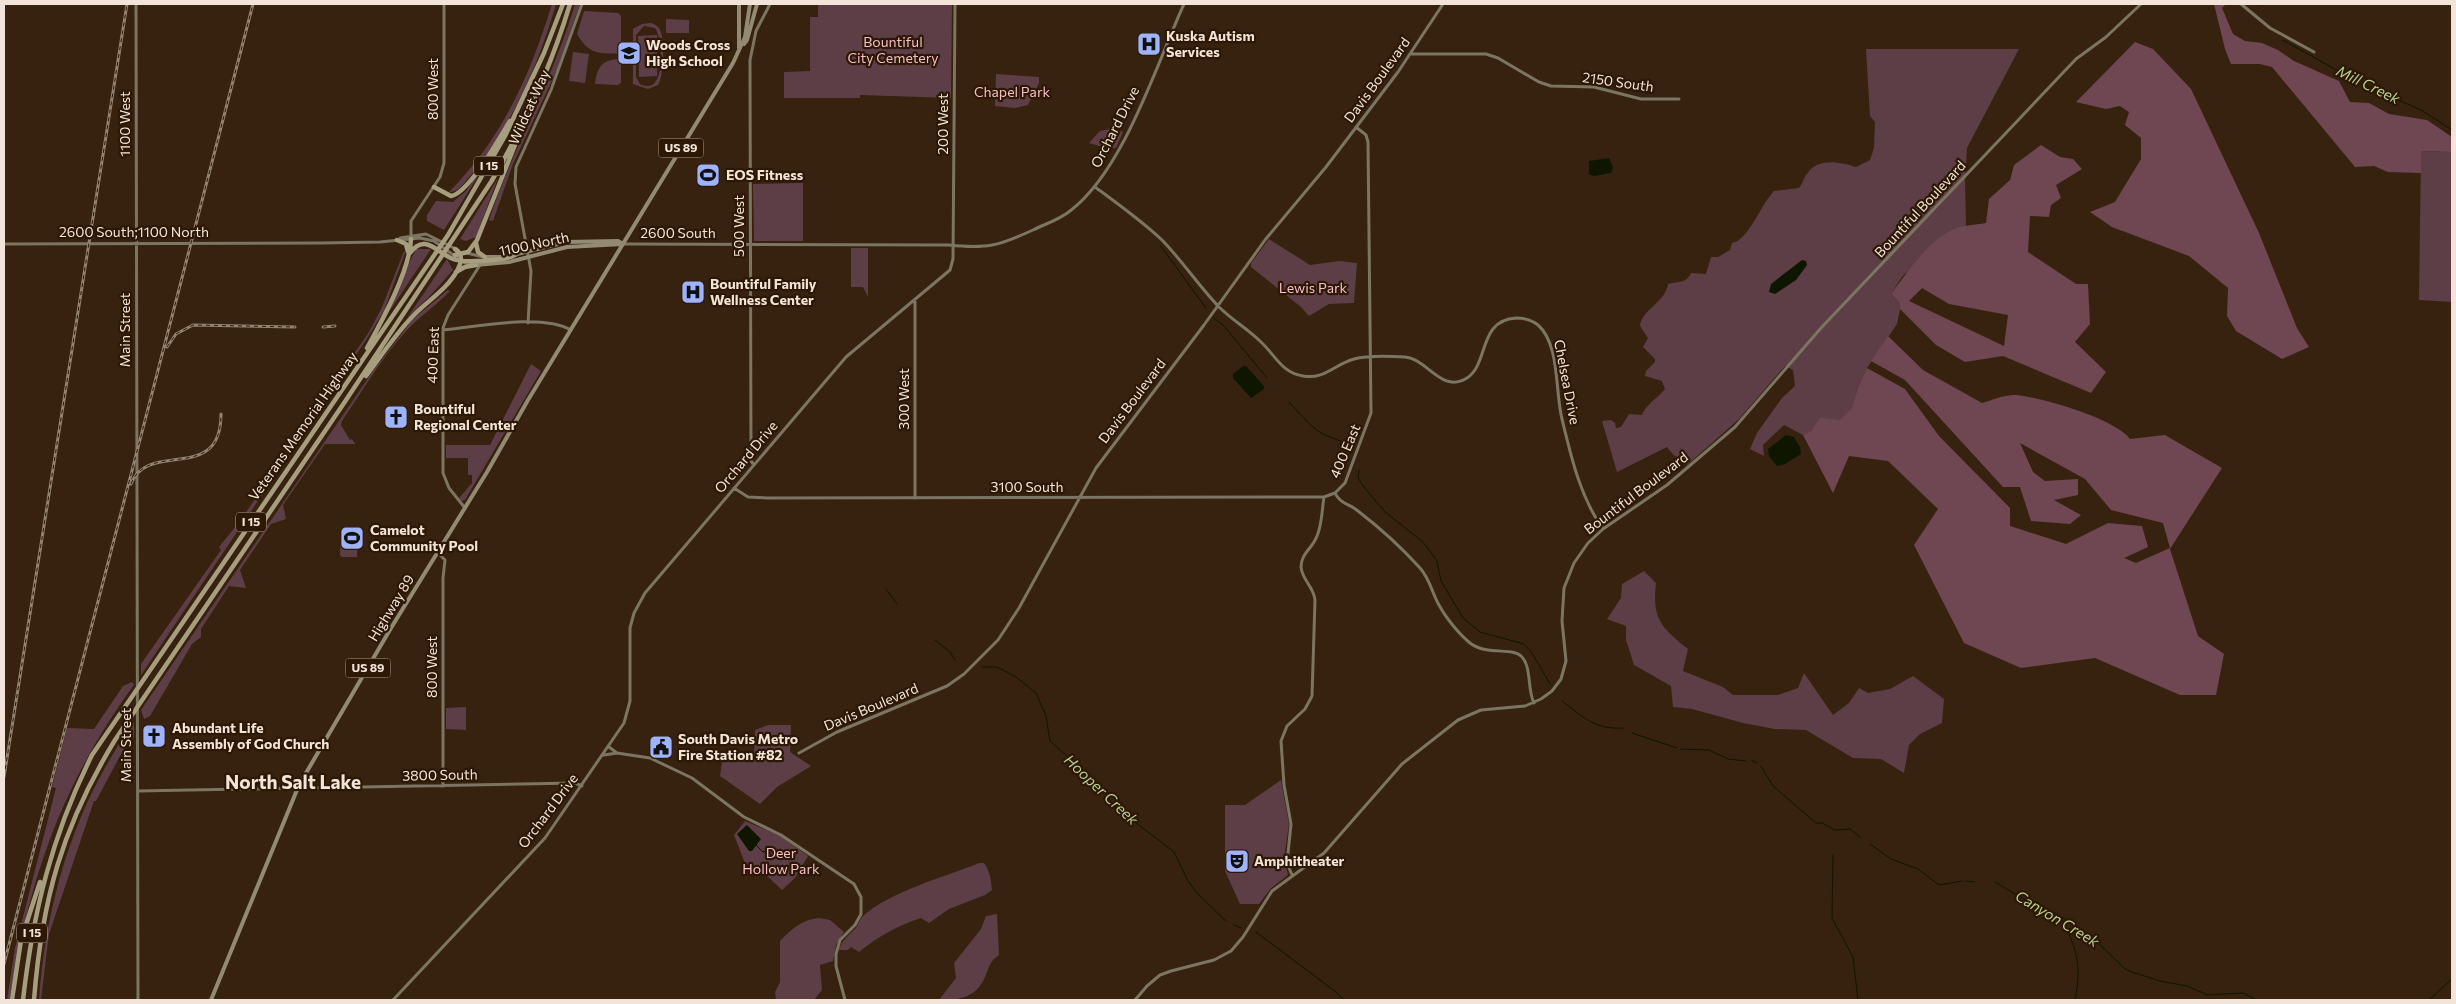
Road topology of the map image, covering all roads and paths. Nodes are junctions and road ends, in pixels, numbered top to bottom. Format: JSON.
{"nodes":[{"id":1,"x":136,"y":4,"type":"edge"},
{"id":2,"x":444,"y":4,"type":"edge"},
{"id":3,"x":563,"y":4,"type":"edge"},
{"id":4,"x":570,"y":4,"type":"edge"},
{"id":5,"x":582,"y":4,"type":"edge"},
{"id":6,"x":739,"y":4,"type":"edge"},
{"id":7,"x":750,"y":4,"type":"edge"},
{"id":8,"x":757,"y":4,"type":"edge"},
{"id":9,"x":770,"y":4,"type":"edge"},
{"id":10,"x":955,"y":4,"type":"edge"},
{"id":11,"x":1184,"y":4,"type":"edge"},
{"id":12,"x":1443,"y":4,"type":"edge"},
{"id":13,"x":2140,"y":4,"type":"edge"},
{"id":14,"x":2241,"y":4,"type":"edge"},
{"id":15,"x":739,"y":50,"type":"junction"},
{"id":16,"x":2314,"y":52,"type":"dead end"},
{"id":17,"x":1411,"y":54,"type":"junction"},
{"id":18,"x":526,"y":94,"type":"junction"},
{"id":19,"x":1679,"y":98,"type":"dead end"},
{"id":20,"x":531,"y":107,"type":"junction"},
{"id":21,"x":1356,"y":127,"type":"junction"},
{"id":22,"x":434,"y":187,"type":"junction"},
{"id":23,"x":1095,"y":187,"type":"junction"},
{"id":24,"x":411,"y":237,"type":"junction"},
{"id":25,"x":397,"y":240,"type":"junction"},
{"id":26,"x":476,"y":240,"type":"junction"},
{"id":27,"x":137,"y":243,"type":"junction"},
{"id":28,"x":4,"y":244,"type":"edge"},
{"id":29,"x":265,"y":244,"type":"joint"},
{"id":30,"x":623,"y":244,"type":"junction"},
{"id":31,"x":750,"y":244,"type":"junction"},
{"id":32,"x":953,"y":245,"type":"junction"},
{"id":33,"x":455,"y":248,"type":"joint"},
{"id":34,"x":528,"y":251,"type":"junction"},
{"id":35,"x":515,"y":255,"type":"junction"},
{"id":36,"x":407,"y":256,"type":"junction"},
{"id":37,"x":461,"y":256,"type":"junction"},
{"id":38,"x":485,"y":257,"type":"junction"},
{"id":39,"x":528,"y":257,"type":"junction"},
{"id":40,"x":478,"y":265,"type":"junction"},
{"id":41,"x":455,"y":273,"type":"junction"},
{"id":42,"x":915,"y":300,"type":"junction"},
{"id":43,"x":1218,"y":305,"type":"junction"},
{"id":44,"x":528,"y":323,"type":"junction"},
{"id":45,"x":443,"y":330,"type":"junction"},
{"id":46,"x":572,"y":330,"type":"junction"},
{"id":47,"x":1371,"y":357,"type":"junction"},
{"id":48,"x":358,"y":365,"type":"junction"},
{"id":49,"x":342,"y":406,"type":"junction"},
{"id":50,"x":754,"y":465,"type":"junction"},
{"id":51,"x":734,"y":488,"type":"junction"},
{"id":52,"x":1335,"y":493,"type":"junction"},
{"id":53,"x":1324,"y":497,"type":"junction"},
{"id":54,"x":915,"y":498,"type":"junction"},
{"id":55,"x":1078,"y":498,"type":"junction"},
{"id":56,"x":465,"y":509,"type":"junction"},
{"id":57,"x":1603,"y":529,"type":"junction"},
{"id":58,"x":438,"y":553,"type":"junction"},
{"id":59,"x":1534,"y":703,"type":"junction"},
{"id":60,"x":609,"y":747,"type":"junction"},
{"id":61,"x":617,"y":753,"type":"junction"},
{"id":62,"x":799,"y":753,"type":"dead end"},
{"id":63,"x":603,"y":755,"type":"junction"},
{"id":64,"x":443,"y":786,"type":"junction"},
{"id":65,"x":582,"y":786,"type":"junction"},
{"id":66,"x":297,"y":788,"type":"junction"},
{"id":67,"x":138,"y":791,"type":"junction"},
{"id":68,"x":46,"y":866,"type":"junction"},
{"id":69,"x":1292,"y":876,"type":"junction"},
{"id":70,"x":12,"y":1000,"type":"edge"},
{"id":71,"x":23,"y":1000,"type":"edge"},
{"id":72,"x":34,"y":1000,"type":"edge"},
{"id":73,"x":138,"y":1000,"type":"edge"},
{"id":74,"x":210,"y":1000,"type":"edge"},
{"id":75,"x":393,"y":1000,"type":"edge"},
{"id":76,"x":845,"y":1000,"type":"edge"},
{"id":77,"x":1135,"y":1000,"type":"edge"}],
"edges":[{"from":1,"to":27,"type":"street","name":"1100 West"},
{"from":2,"to":22,"type":"street","name":"800 West"},
{"from":3,"to":18,"type":"highway","name":"Veterans Memorial Highway","number":"I 15"},
{"from":4,"to":20,"type":"highway","name":"Veterans Memorial Highway","number":"I 15"},
{"from":5,"to":34,"type":"street","name":"Wildcat Way"},
{"from":6,"to":15,"type":"main road"},
{"from":7,"to":15,"type":"main road","number":"US 89"},
{"from":8,"to":15,"type":"main road"},
{"from":9,"to":31,"type":"street","name":"500 West"},
{"from":10,"to":32,"type":"street","name":"200 West"},
{"from":11,"to":23,"type":"street","name":"Orchard Drive"},
{"from":12,"to":17,"type":"street","name":"Davis Boulevard"},
{"from":13,"to":57,"type":"street","name":"Bountiful Boulevard"},
{"from":14,"to":16,"type":"street"},
{"from":15,"to":30,"type":"main road","number":"US 89"},
{"from":17,"to":19,"type":"street","name":"2150 South"},
{"from":17,"to":21,"type":"street","name":"Davis Boulevard"},
{"from":18,"to":22,"type":"highway"},
{"from":18,"to":48,"type":"highway","name":"Veterans Memorial Highway","number":"I 15"},
{"from":20,"to":26,"type":"highway"},
{"from":20,"to":49,"type":"highway","name":"Veterans Memorial Highway","number":"I 15"},
{"from":21,"to":43,"type":"street","name":"Davis Boulevard"},
{"from":21,"to":47,"type":"street","name":"400 East"},
{"from":22,"to":24,"type":"street"},
{"from":23,"to":32,"type":"street","name":"Orchard Drive"},
{"from":23,"to":43,"type":"street","name":"Chelsea Drive"},
{"from":24,"to":25,"type":"street","name":"1100 North"},
{"from":24,"to":33,"type":"street"},
{"from":24,"to":36,"type":"highway"},
{"from":24,"to":37,"type":"street","name":"1100 North"},
{"from":25,"to":29,"type":"street","name":"1100 North"},
{"from":25,"to":36,"type":"highway"},
{"from":26,"to":37,"type":"highway"},
{"from":26,"to":38,"type":"highway"},
{"from":27,"to":28,"type":"street","name":"2600 South;1100 North"},
{"from":27,"to":29,"type":"street","name":"2600 South;1100 North"},
{"from":27,"to":67,"type":"street","name":"Main Street"},
{"from":30,"to":31,"type":"street","name":"2600 South"},
{"from":30,"to":34,"type":"main road","name":"2600 South"},
{"from":30,"to":39,"type":"main road","name":"1100 North"},
{"from":30,"to":46,"type":"main road","name":"Highway 89","number":"US 89"},
{"from":31,"to":32,"type":"street","name":"2600 South"},
{"from":31,"to":50,"type":"street","name":"500 West"},
{"from":32,"to":42,"type":"street","name":"Orchard Drive"},
{"from":33,"to":37,"type":"highway"},
{"from":34,"to":35,"type":"main road","name":"2600 South"},
{"from":34,"to":39,"type":"street","name":"Wildcat Way"},
{"from":35,"to":37,"type":"highway"},
{"from":35,"to":38,"type":"main road","name":"2600 South"},
{"from":36,"to":37,"type":"highway"},
{"from":36,"to":48,"type":"highway"},
{"from":37,"to":38,"type":"street","name":"2600 South"},
{"from":37,"to":40,"type":"street","name":"1100 North"},
{"from":37,"to":41,"type":"highway"},
{"from":39,"to":40,"type":"main road","name":"1100 North"},
{"from":39,"to":44,"type":"street","name":"Wildcat Way"},
{"from":40,"to":41,"type":"highway"},
{"from":40,"to":45,"type":"street","name":"400 East"},
{"from":41,"to":49,"type":"highway"},
{"from":42,"to":50,"type":"street","name":"Orchard Drive"},
{"from":42,"to":54,"type":"street","name":"300 West"},
{"from":43,"to":47,"type":"street","name":"Chelsea Drive"},
{"from":43,"to":55,"type":"street","name":"Davis Boulevard"},
{"from":44,"to":45,"type":"street"},
{"from":44,"to":46,"type":"street"},
{"from":45,"to":56,"type":"street","name":"400 East"},
{"from":46,"to":56,"type":"main road","name":"Highway 89","number":"US 89"},
{"from":47,"to":52,"type":"street","name":"400 East"},
{"from":47,"to":57,"type":"street","name":"Chelsea Drive"},
{"from":48,"to":68,"type":"highway","name":"Veterans Memorial Highway","number":"I 15"},
{"from":49,"to":72,"type":"highway","name":"Veterans Memorial Highway","number":"I 15"},
{"from":50,"to":51,"type":"street","name":"Orchard Drive"},
{"from":51,"to":54,"type":"street","name":"3100 South"},
{"from":51,"to":60,"type":"street","name":"Orchard Drive"},
{"from":52,"to":53,"type":"street","name":"400 East"},
{"from":52,"to":59,"type":"street"},
{"from":53,"to":55,"type":"street","name":"3100 South"},
{"from":53,"to":69,"type":"street"},
{"from":54,"to":55,"type":"street","name":"3100 South"},
{"from":55,"to":62,"type":"street","name":"Davis Boulevard"},
{"from":56,"to":58,"type":"main road","name":"Highway 89","number":"US 89"},
{"from":57,"to":59,"type":"street","name":"Bountiful Boulevard"},
{"from":58,"to":64,"type":"street","name":"800 West"},
{"from":58,"to":66,"type":"main road","name":"Highway 89","number":"US 89"},
{"from":59,"to":69,"type":"street","name":"Bountiful Boulevard"},
{"from":60,"to":61,"type":"street"},
{"from":60,"to":63,"type":"street","name":"Orchard Drive"},
{"from":61,"to":63,"type":"street"},
{"from":61,"to":76,"type":"street"},
{"from":63,"to":65,"type":"street","name":"Orchard Drive"},
{"from":64,"to":65,"type":"street","name":"3800 South"},
{"from":64,"to":66,"type":"street","name":"3800 South"},
{"from":65,"to":75,"type":"street","name":"Orchard Drive"},
{"from":66,"to":67,"type":"street","name":"3800 South"},
{"from":66,"to":74,"type":"main road","name":"Highway 89","number":"US 89"},
{"from":67,"to":73,"type":"street","name":"Main Street"},
{"from":68,"to":70,"type":"highway"},
{"from":68,"to":71,"type":"highway","name":"Veterans Memorial Highway","number":"I 15"},
{"from":69,"to":77,"type":"street","name":"Bountiful Boulevard"}]}
